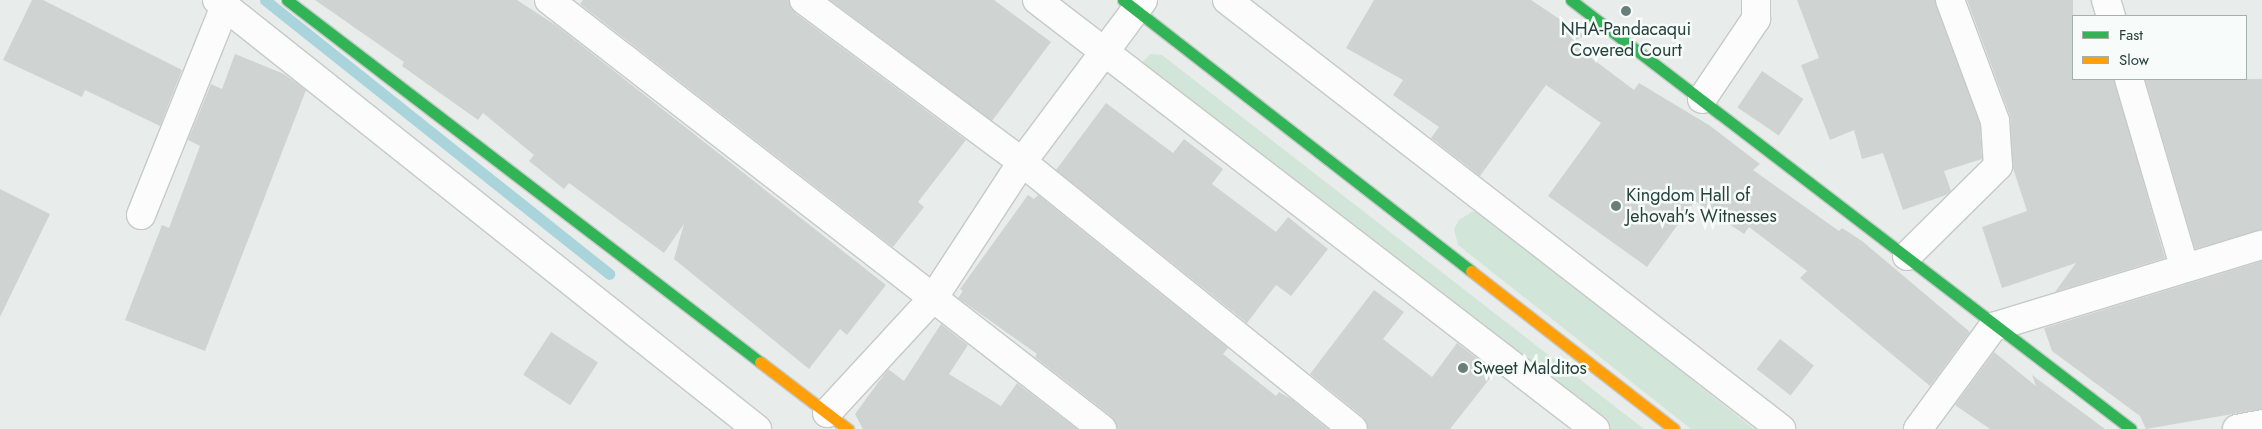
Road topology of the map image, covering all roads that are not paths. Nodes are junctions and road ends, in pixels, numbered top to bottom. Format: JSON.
{"nodes":[{"id":1,"x":287,"y":0,"type":"edge"},
{"id":2,"x":549,"y":0,"type":"edge"},
{"id":3,"x":804,"y":0,"type":"edge"},
{"id":4,"x":1037,"y":0,"type":"edge"},
{"id":5,"x":1227,"y":0,"type":"edge"},
{"id":6,"x":1571,"y":0,"type":"edge"},
{"id":7,"x":1756,"y":0,"type":"edge"},
{"id":8,"x":1950,"y":0,"type":"edge"},
{"id":9,"x":2106,"y":0,"type":"edge"},
{"id":10,"x":221,"y":3,"type":"edge"},
{"id":11,"x":1134,"y":3,"type":"edge"},
{"id":12,"x":2111,"y":15,"type":"edge"},
{"id":13,"x":1102,"y":50,"type":"junction"},
{"id":14,"x":2130,"y":80,"type":"edge"},
{"id":15,"x":1702,"y":99,"type":"junction"},
{"id":16,"x":1022,"y":162,"type":"junction"},
{"id":17,"x":141,"y":215,"type":"dead end"},
{"id":18,"x":2262,"y":245,"type":"edge"},
{"id":19,"x":1907,"y":256,"type":"junction"},
{"id":20,"x":2184,"y":266,"type":"junction"},
{"id":21,"x":934,"y":298,"type":"junction"},
{"id":22,"x":1993,"y":327,"type":"junction"},
{"id":23,"x":837,"y":421,"type":"edge"},
{"id":24,"x":2262,"y":424,"type":"edge"},
{"id":25,"x":757,"y":429,"type":"edge"},
{"id":26,"x":1102,"y":429,"type":"edge"},
{"id":27,"x":1353,"y":429,"type":"edge"},
{"id":28,"x":1595,"y":429,"type":"edge"},
{"id":29,"x":1674,"y":429,"type":"edge"},
{"id":30,"x":1782,"y":429,"type":"edge"},
{"id":31,"x":1918,"y":429,"type":"edge"},
{"id":32,"x":2131,"y":429,"type":"edge"},
{"id":33,"x":2237,"y":429,"type":"edge"}],
"edges":[{"from":1,"to":23,"type":"street"},
{"from":2,"to":21,"type":"street"},
{"from":3,"to":16,"type":"street"},
{"from":4,"to":13,"type":"street"},
{"from":5,"to":30,"type":"street"},
{"from":6,"to":15,"type":"street"},
{"from":7,"to":15,"type":"street"},
{"from":8,"to":19,"type":"street"},
{"from":9,"to":12,"type":"street"},
{"from":10,"to":17,"type":"street"},
{"from":10,"to":25,"type":"street"},
{"from":11,"to":13,"type":"street"},
{"from":11,"to":29,"type":"street"},
{"from":13,"to":16,"type":"street"},
{"from":13,"to":28,"type":"street"},
{"from":14,"to":20,"type":"street"},
{"from":15,"to":19,"type":"street"},
{"from":16,"to":21,"type":"street"},
{"from":16,"to":27,"type":"street"},
{"from":18,"to":20,"type":"street"},
{"from":19,"to":22,"type":"street"},
{"from":20,"to":22,"type":"street"},
{"from":21,"to":23,"type":"street"},
{"from":21,"to":26,"type":"street"},
{"from":22,"to":31,"type":"street"},
{"from":22,"to":32,"type":"street"},
{"from":24,"to":33,"type":"street"}]}
